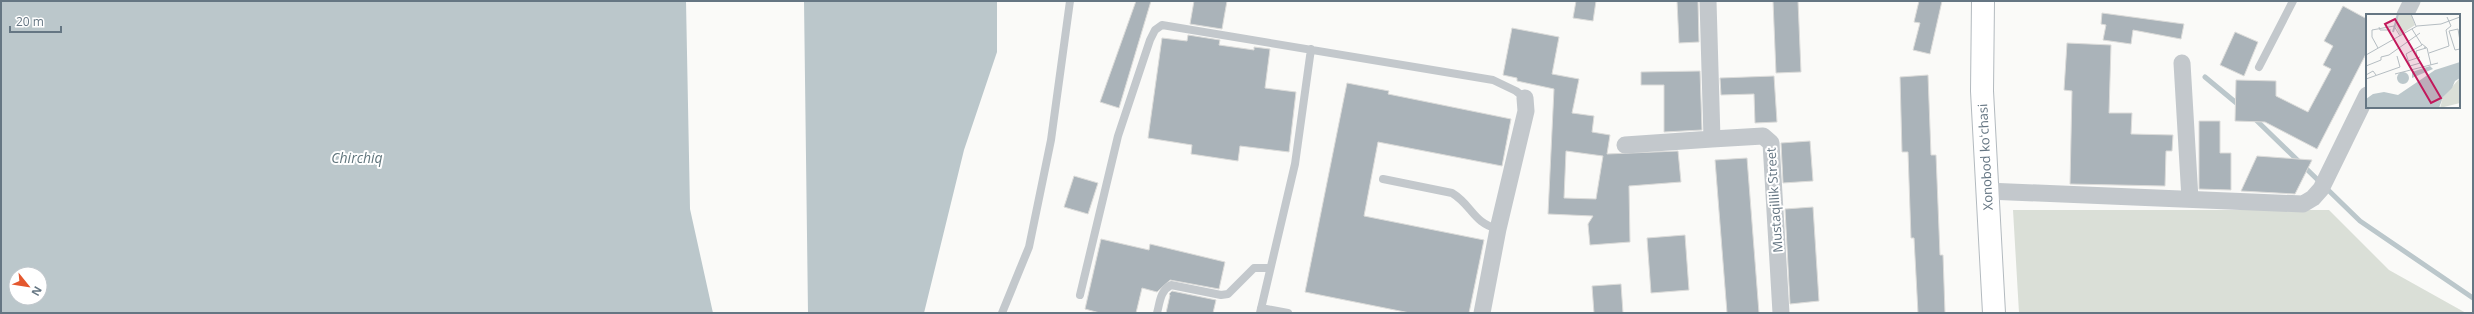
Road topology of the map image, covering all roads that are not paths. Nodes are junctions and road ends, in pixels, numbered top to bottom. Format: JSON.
{"nodes":[{"id":1,"x":1070,"y":1,"type":"edge"},
{"id":2,"x":1708,"y":1,"type":"edge"},
{"id":3,"x":1983,"y":1,"type":"edge"},
{"id":4,"x":2293,"y":1,"type":"edge"},
{"id":5,"x":2412,"y":1,"type":"edge"},
{"id":6,"x":2406,"y":14,"type":"edge"},
{"id":7,"x":1311,"y":49,"type":"junction"},
{"id":8,"x":2182,"y":62,"type":"dead end"},
{"id":9,"x":2259,"y":67,"type":"dead end"},
{"id":10,"x":2366,"y":97,"type":"edge"},
{"id":11,"x":1525,"y":98,"type":"joint"},
{"id":12,"x":1712,"y":139,"type":"junction"},
{"id":13,"x":1625,"y":145,"type":"dead end"},
{"id":14,"x":1383,"y":179,"type":"dead end"},
{"id":15,"x":1987,"y":191,"type":"junction"},
{"id":16,"x":2190,"y":199,"type":"junction"},
{"id":17,"x":1498,"y":229,"type":"junction"},
{"id":18,"x":1270,"y":268,"type":"junction"},
{"id":19,"x":1080,"y":295,"type":"dead end"},
{"id":20,"x":1260,"y":310,"type":"edge"},
{"id":21,"x":1002,"y":313,"type":"edge"},
{"id":22,"x":1157,"y":313,"type":"edge"},
{"id":23,"x":1288,"y":313,"type":"edge"},
{"id":24,"x":1482,"y":313,"type":"edge"},
{"id":25,"x":1781,"y":313,"type":"edge"},
{"id":26,"x":1994,"y":313,"type":"edge"}],
"edges":[{"from":1,"to":21,"type":"lane"},
{"from":2,"to":12,"type":"street"},
{"from":3,"to":15,"type":"main road","name":"Xonobod koʻchasi"},
{"from":4,"to":9,"type":"lane"},
{"from":5,"to":6,"type":"street"},
{"from":7,"to":11,"type":"lane"},
{"from":7,"to":18,"type":"lane"},
{"from":7,"to":19,"type":"lane"},
{"from":8,"to":16,"type":"street"},
{"from":10,"to":16,"type":"street"},
{"from":11,"to":17,"type":"street"},
{"from":12,"to":13,"type":"street","name":"Mustaqillik Street"},
{"from":12,"to":25,"type":"street","name":"Mustaqillik Street"},
{"from":14,"to":17,"type":"lane"},
{"from":15,"to":16,"type":"street"},
{"from":15,"to":26,"type":"main road","name":"Xonobod koʻchasi"},
{"from":17,"to":24,"type":"street"},
{"from":18,"to":20,"type":"lane"},
{"from":18,"to":22,"type":"lane"},
{"from":20,"to":23,"type":"lane"}]}
